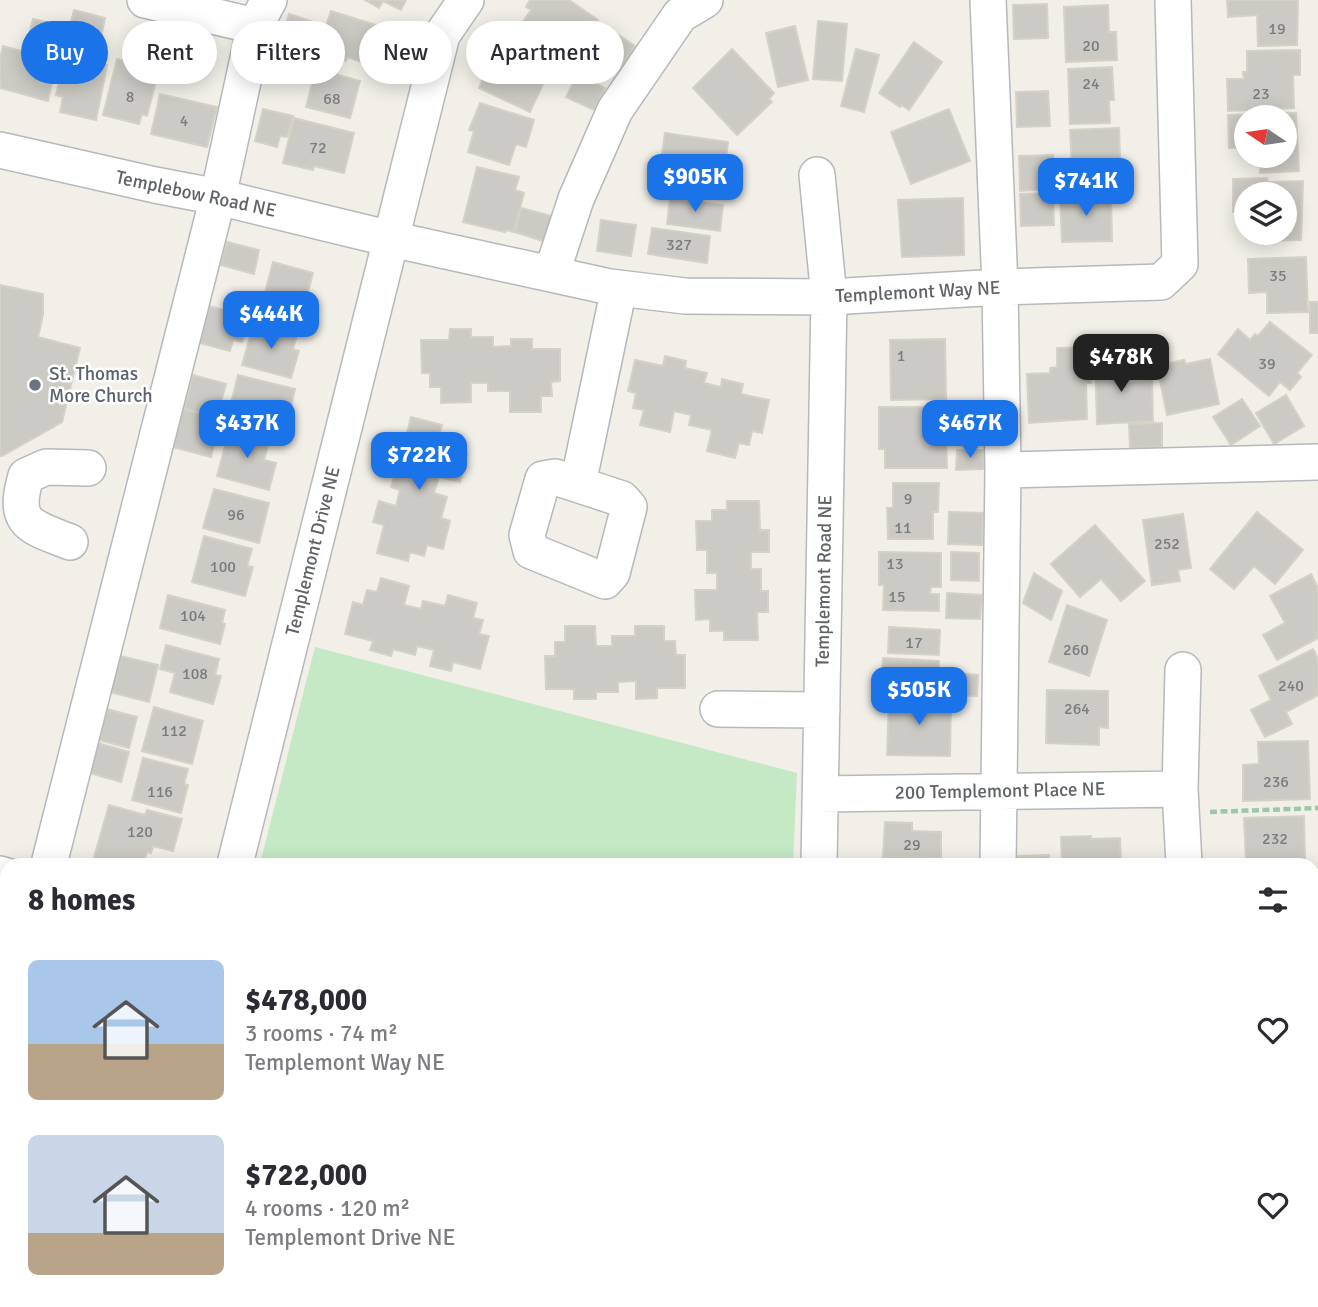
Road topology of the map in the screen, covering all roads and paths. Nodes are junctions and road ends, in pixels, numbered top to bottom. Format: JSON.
{"nodes":[{"id":1,"x":145,"y":0,"type":"edge"},
{"id":2,"x":466,"y":0,"type":"edge"},
{"id":3,"x":705,"y":0,"type":"edge"},
{"id":4,"x":988,"y":0,"type":"edge"},
{"id":5,"x":1173,"y":0,"type":"edge"},
{"id":6,"x":262,"y":13,"type":"edge"},
{"id":7,"x":0,"y":150,"type":"edge"},
{"id":8,"x":817,"y":175,"type":"dead end"},
{"id":9,"x":218,"y":197,"type":"junction"},
{"id":10,"x":391,"y":239,"type":"junction"},
{"id":11,"x":552,"y":272,"type":"junction"},
{"id":12,"x":1000,"y":287,"type":"junction"},
{"id":13,"x":619,"y":288,"type":"junction"},
{"id":14,"x":829,"y":297,"type":"junction"},
{"id":15,"x":1318,"y":462,"type":"edge"},
{"id":16,"x":88,"y":468,"type":"dead end"},
{"id":17,"x":1003,"y":470,"type":"junction"},
{"id":18,"x":578,"y":485,"type":"dead end"},
{"id":19,"x":70,"y":541,"type":"dead end"},
{"id":20,"x":1183,"y":670,"type":"dead end"},
{"id":21,"x":718,"y":709,"type":"dead end"},
{"id":22,"x":822,"y":710,"type":"junction"},
{"id":23,"x":999,"y":791,"type":"junction"},
{"id":24,"x":821,"y":794,"type":"junction"},
{"id":25,"x":1180,"y":801,"type":"junction"},
{"id":26,"x":1318,"y":808,"type":"edge"},
{"id":27,"x":51,"y":858,"type":"edge"},
{"id":28,"x":236,"y":858,"type":"edge"},
{"id":29,"x":819,"y":858,"type":"edge"},
{"id":30,"x":998,"y":858,"type":"edge"},
{"id":31,"x":1184,"y":858,"type":"edge"}],
"edges":[{"from":1,"to":6,"type":"street"},
{"from":2,"to":10,"type":"street","name":"Templemont Drive NE"},
{"from":3,"to":11,"type":"street"},
{"from":4,"to":12,"type":"street"},
{"from":5,"to":12,"type":"street","name":"Templemont Way NE"},
{"from":6,"to":9,"type":"street"},
{"from":7,"to":9,"type":"street","name":"Templebow Road NE"},
{"from":8,"to":14,"type":"street","name":"Templemont Road NE"},
{"from":9,"to":10,"type":"street","name":"Templebow Road NE"},
{"from":9,"to":27,"type":"street"},
{"from":10,"to":11,"type":"street","name":"Templemont Way NE"},
{"from":10,"to":28,"type":"street","name":"Templemont Drive NE"},
{"from":11,"to":13,"type":"street","name":"Templemont Way NE"},
{"from":12,"to":14,"type":"street","name":"Templemont Way NE"},
{"from":12,"to":17,"type":"street"},
{"from":13,"to":14,"type":"street","name":"Templemont Way NE"},
{"from":13,"to":18,"type":"street"},
{"from":14,"to":22,"type":"street","name":"Templemont Road NE"},
{"from":15,"to":17,"type":"street"},
{"from":16,"to":19,"type":"street"},
{"from":17,"to":23,"type":"street"},
{"from":20,"to":25,"type":"street"},
{"from":21,"to":22,"type":"street"},
{"from":22,"to":24,"type":"street","name":"Templemont Road NE"},
{"from":23,"to":24,"type":"street","name":"200 Templemont Place NE"},
{"from":23,"to":25,"type":"street","name":"200 Templemont Place NE"},
{"from":23,"to":30,"type":"street"},
{"from":24,"to":29,"type":"street","name":"Templemont Road NE"},
{"from":25,"to":26,"type":"path"},
{"from":25,"to":31,"type":"street"}]}
